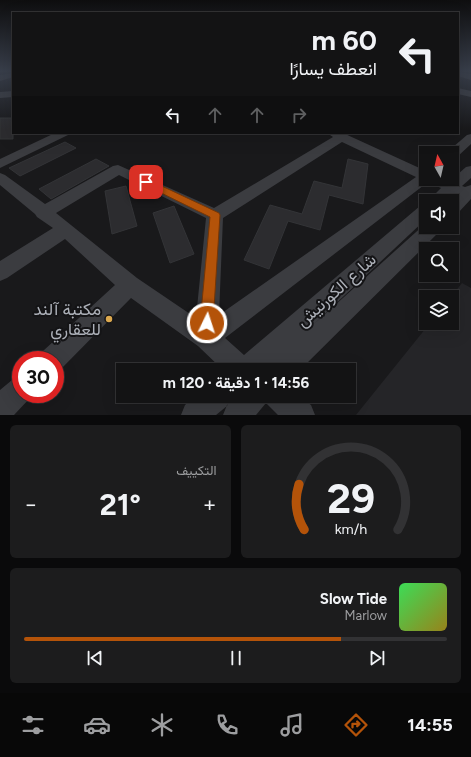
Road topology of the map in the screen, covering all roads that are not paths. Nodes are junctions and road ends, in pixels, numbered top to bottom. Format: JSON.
{"nodes":[{"id":1,"x":459,"y":91,"type":"edge"},
{"id":2,"x":12,"y":94,"type":"edge"},
{"id":3,"x":471,"y":94,"type":"edge"},
{"id":4,"x":0,"y":95,"type":"edge"},
{"id":5,"x":62,"y":134,"type":"edge"},
{"id":6,"x":337,"y":135,"type":"edge"},
{"id":7,"x":471,"y":138,"type":"edge"},
{"id":8,"x":459,"y":148,"type":"edge"},
{"id":9,"x":0,"y":164,"type":"edge"},
{"id":10,"x":471,"y":170,"type":"edge"},
{"id":11,"x":419,"y":173,"type":"edge"},
{"id":12,"x":0,"y":178,"type":"edge"},
{"id":13,"x":419,"y":181,"type":"edge"},
{"id":14,"x":451,"y":187,"type":"junction"},
{"id":15,"x":469,"y":192,"type":"edge"},
{"id":16,"x":444,"y":194,"type":"edge"},
{"id":17,"x":459,"y":202,"type":"edge"},
{"id":18,"x":43,"y":213,"type":"junction"},
{"id":19,"x":215,"y":215,"type":"junction"},
{"id":20,"x":419,"y":216,"type":"edge"},
{"id":21,"x":66,"y":229,"type":"junction"},
{"id":22,"x":426,"y":234,"type":"edge"},
{"id":23,"x":0,"y":272,"type":"edge"},
{"id":24,"x":130,"y":285,"type":"junction"},
{"id":25,"x":206,"y":338,"type":"junction"},
{"id":26,"x":61,"y":351,"type":"edge"},
{"id":27,"x":234,"y":363,"type":"edge"},
{"id":28,"x":254,"y":363,"type":"edge"},
{"id":29,"x":289,"y":363,"type":"edge"},
{"id":30,"x":12,"y":398,"type":"edge"},
{"id":31,"x":209,"y":403,"type":"edge"},
{"id":32,"x":248,"y":403,"type":"edge"},
{"id":33,"x":285,"y":403,"type":"edge"},
{"id":34,"x":0,"y":409,"type":"edge"},
{"id":35,"x":195,"y":415,"type":"edge"},
{"id":36,"x":237,"y":415,"type":"edge"},
{"id":37,"x":301,"y":415,"type":"edge"}],
"edges":[{"from":1,"to":3,"type":"street"},
{"from":2,"to":4,"type":"street"},
{"from":5,"to":9,"type":"street"},
{"from":6,"to":11,"type":"street"},
{"from":6,"to":19,"type":"street"},
{"from":7,"to":8,"type":"street"},
{"from":10,"to":14,"type":"street"},
{"from":12,"to":18,"type":"street"},
{"from":13,"to":25,"type":"street"},
{"from":14,"to":15,"type":"street"},
{"from":14,"to":16,"type":"street"},
{"from":15,"to":17,"type":"street"},
{"from":18,"to":19,"type":"street"},
{"from":18,"to":21,"type":"street"},
{"from":19,"to":25,"type":"street"},
{"from":20,"to":28,"type":"street","name":"شارع الكورنيش"},
{"from":21,"to":23,"type":"street"},
{"from":21,"to":24,"type":"street"},
{"from":22,"to":29,"type":"street","name":"شارع الكورنيش"},
{"from":24,"to":25,"type":"street"},
{"from":24,"to":26,"type":"street"},
{"from":25,"to":27,"type":"street"},
{"from":30,"to":34,"type":"street"},
{"from":31,"to":35,"type":"street"},
{"from":32,"to":36,"type":"street"},
{"from":33,"to":37,"type":"street"}]}
